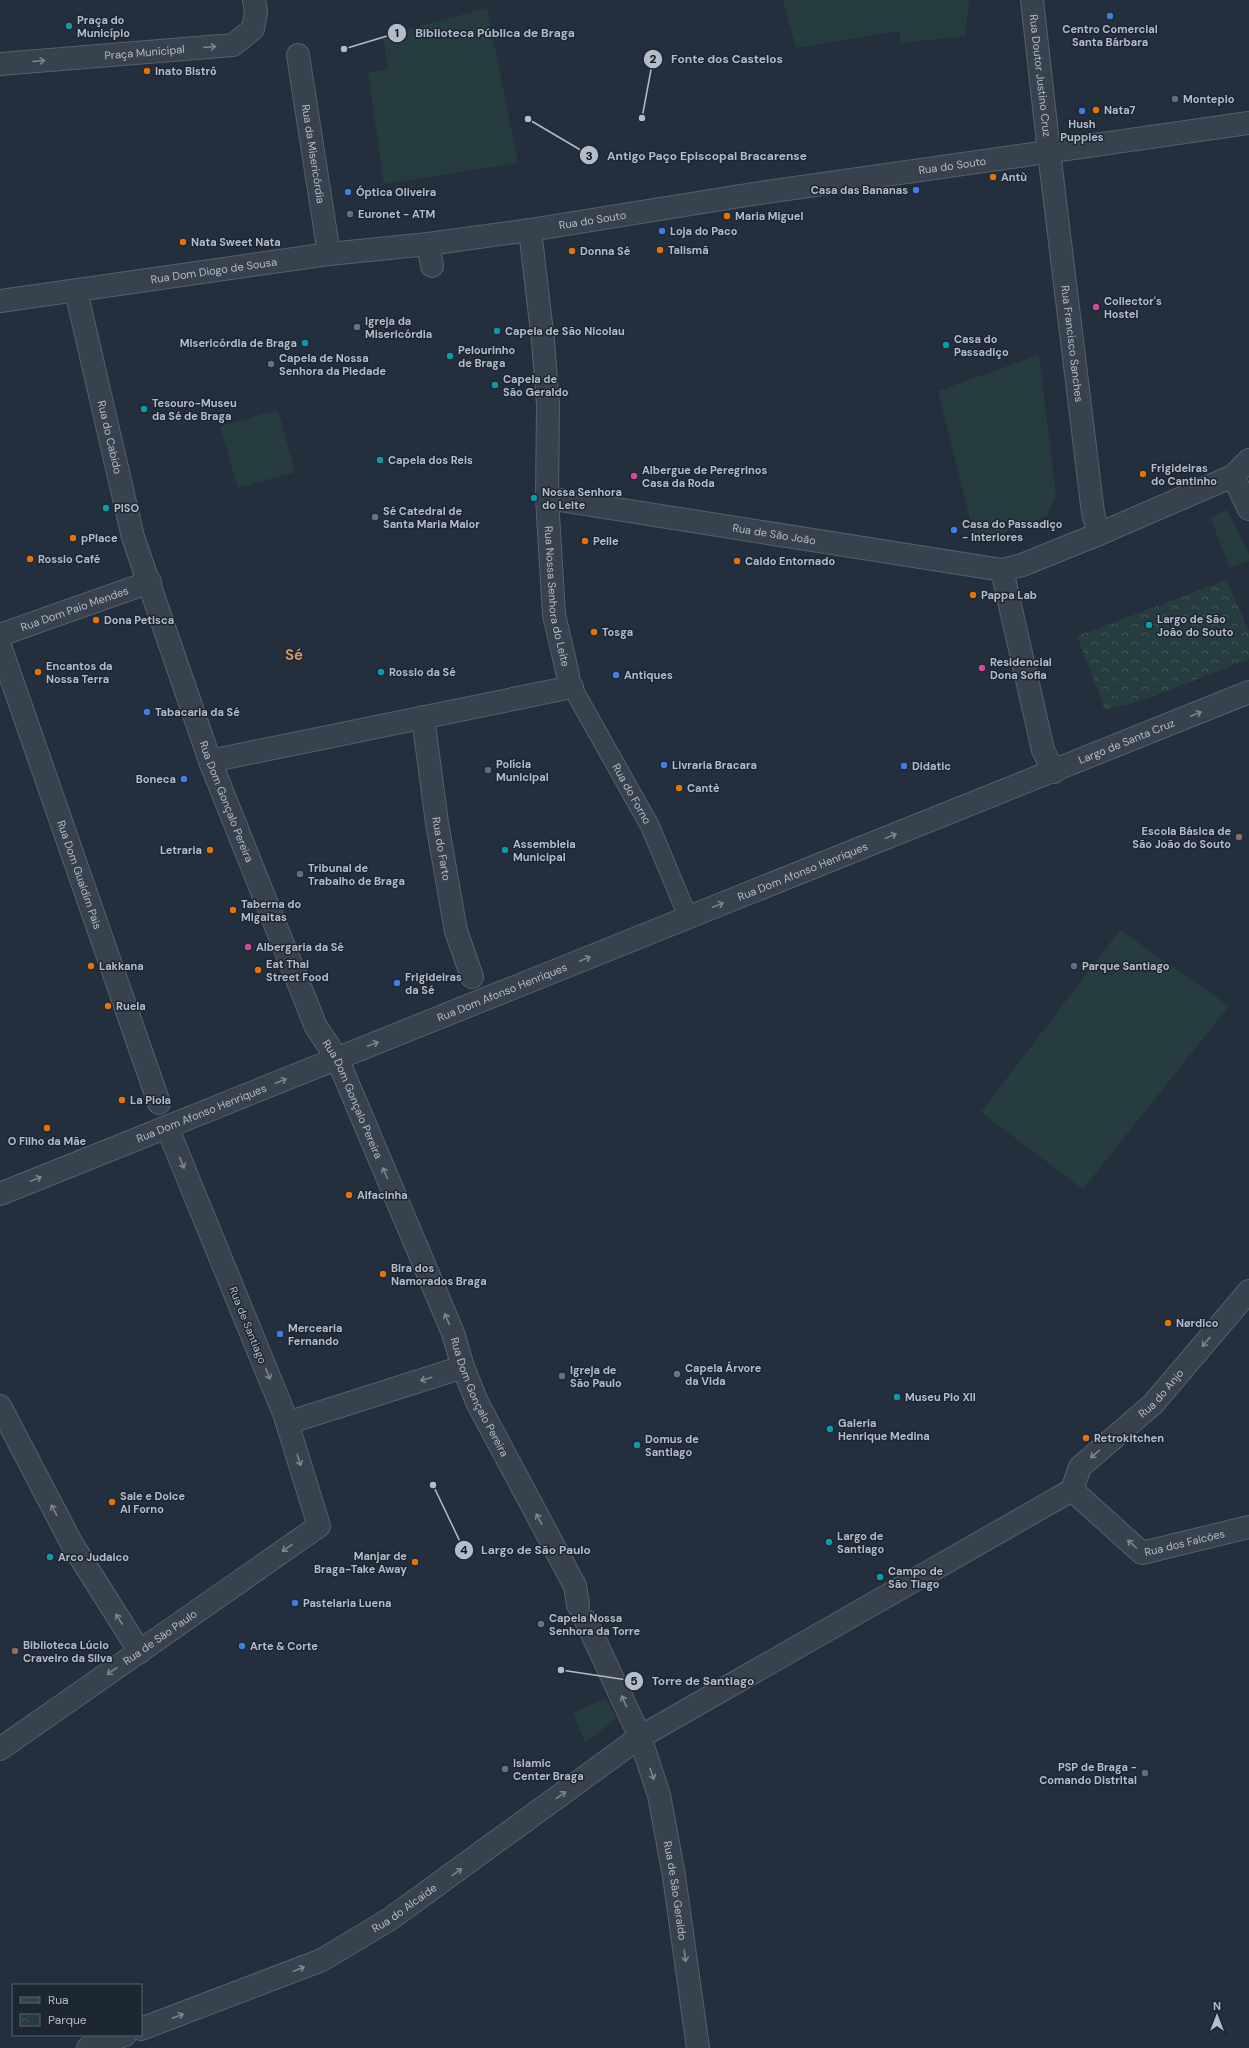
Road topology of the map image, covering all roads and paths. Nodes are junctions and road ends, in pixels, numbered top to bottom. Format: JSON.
{"nodes":[{"id":1,"x":254,"y":0,"type":"edge"},
{"id":2,"x":1032,"y":0,"type":"edge"},
{"id":3,"x":298,"y":54,"type":"dead end"},
{"id":4,"x":0,"y":64,"type":"edge"},
{"id":5,"x":1249,"y":123,"type":"edge"},
{"id":6,"x":1049,"y":152,"type":"junction"},
{"id":7,"x":530,"y":230,"type":"junction"},
{"id":8,"x":428,"y":244,"type":"junction"},
{"id":9,"x":329,"y":254,"type":"junction"},
{"id":10,"x":432,"y":266,"type":"dead end"},
{"id":11,"x":76,"y":291,"type":"junction"},
{"id":12,"x":0,"y":301,"type":"edge"},
{"id":13,"x":1249,"y":460,"type":"edge"},
{"id":14,"x":1223,"y":481,"type":"junction"},
{"id":15,"x":547,"y":498,"type":"junction"},
{"id":16,"x":1249,"y":509,"type":"edge"},
{"id":17,"x":1099,"y":534,"type":"junction"},
{"id":18,"x":1012,"y":568,"type":"junction"},
{"id":19,"x":150,"y":582,"type":"junction"},
{"id":20,"x":0,"y":635,"type":"edge"},
{"id":21,"x":0,"y":646,"type":"edge"},
{"id":22,"x":570,"y":681,"type":"junction"},
{"id":23,"x":1249,"y":692,"type":"edge"},
{"id":24,"x":423,"y":718,"type":"junction"},
{"id":25,"x":210,"y":761,"type":"junction"},
{"id":26,"x":1054,"y":772,"type":"junction"},
{"id":27,"x":1004,"y":792,"type":"joint"},
{"id":28,"x":688,"y":917,"type":"junction"},
{"id":29,"x":472,"y":977,"type":"dead end"},
{"id":30,"x":337,"y":1058,"type":"junction"},
{"id":31,"x":159,"y":1103,"type":"dead end"},
{"id":32,"x":167,"y":1127,"type":"junction"},
{"id":33,"x":0,"y":1194,"type":"edge"},
{"id":34,"x":1249,"y":1290,"type":"edge"},
{"id":35,"x":463,"y":1367,"type":"junction"},
{"id":36,"x":0,"y":1406,"type":"edge"},
{"id":37,"x":287,"y":1423,"type":"junction"},
{"id":38,"x":1072,"y":1490,"type":"junction"},
{"id":39,"x":319,"y":1526,"type":"joint"},
{"id":40,"x":1249,"y":1527,"type":"edge"},
{"id":41,"x":140,"y":1652,"type":"junction"},
{"id":42,"x":640,"y":1737,"type":"junction"},
{"id":43,"x":0,"y":1749,"type":"edge"},
{"id":44,"x":142,"y":2029,"type":"edge"},
{"id":45,"x":122,"y":2036,"type":"edge"},
{"id":46,"x":88,"y":2048,"type":"edge"},
{"id":47,"x":698,"y":2048,"type":"edge"}],
"edges":[{"from":4,"to":1,"type":"street","name":"Praça Municipal","one_way":true},
{"from":2,"to":6,"type":"street","name":"Rua Doutor Justino Cruz"},
{"from":3,"to":9,"type":"street","name":"Rua da Misericórdia"},
{"from":5,"to":6,"type":"street","name":"Rua do Souto"},
{"from":6,"to":7,"type":"street","name":"Rua do Souto"},
{"from":6,"to":17,"type":"street","name":"Rua Francisco Sanches"},
{"from":7,"to":8,"type":"street","name":"Rua Dom Diogo de Sousa"},
{"from":7,"to":15,"type":"street","name":"Rua Nossa Senhora do Leite"},
{"from":8,"to":9,"type":"street","name":"Rua Dom Diogo de Sousa"},
{"from":8,"to":10,"type":"street"},
{"from":9,"to":11,"type":"street","name":"Rua Dom Diogo de Sousa"},
{"from":11,"to":12,"type":"street","name":"Rua Dom Diogo de Sousa"},
{"from":11,"to":19,"type":"street","name":"Rua do Cabido"},
{"from":13,"to":14,"type":"street"},
{"from":14,"to":16,"type":"street"},
{"from":14,"to":17,"type":"street"},
{"from":15,"to":18,"type":"street","name":"Rua de São João"},
{"from":15,"to":22,"type":"street","name":"Rua Nossa Senhora do Leite"},
{"from":17,"to":18,"type":"street"},
{"from":18,"to":26,"type":"street"},
{"from":19,"to":20,"type":"street","name":"Rua Dom Paio Mendes"},
{"from":19,"to":25,"type":"street","name":"Rua Dom Gonçalo Pereira"},
{"from":21,"to":31,"type":"street","name":"Rua Dom Gualdim Pais"},
{"from":22,"to":24,"type":"street"},
{"from":22,"to":28,"type":"lane","name":"Rua do Forno"},
{"from":26,"to":23,"type":"street","name":"Largo de Santa Cruz","one_way":true},
{"from":24,"to":25,"type":"street"},
{"from":24,"to":29,"type":"street","name":"Rua do Farto"},
{"from":25,"to":30,"type":"street","name":"Rua Dom Gonçalo Pereira"},
{"from":26,"to":27,"type":"street","name":"Largo de Santa Cruz"},
{"from":28,"to":27,"type":"street","name":"Rua Dom Afonso Henriques","one_way":true},
{"from":30,"to":28,"type":"street","name":"Rua Dom Afonso Henriques","one_way":true},
{"from":32,"to":30,"type":"street","name":"Rua Dom Afonso Henriques","one_way":true},
{"from":35,"to":30,"type":"street","name":"Rua Dom Gonçalo Pereira","one_way":true},
{"from":33,"to":32,"type":"street","name":"Rua Dom Afonso Henriques","one_way":true},
{"from":32,"to":37,"type":"street","name":"Rua de Santiago","one_way":true},
{"from":34,"to":38,"type":"street","name":"Rua do Anjo","one_way":true},
{"from":35,"to":37,"type":"street","one_way":true},
{"from":42,"to":35,"type":"street","name":"Rua Dom Gonçalo Pereira","one_way":true},
{"from":41,"to":36,"type":"street","one_way":true},
{"from":37,"to":39,"type":"street","name":"Rua de Santiago","one_way":true},
{"from":40,"to":38,"type":"street","name":"Rua dos Falcões","one_way":true},
{"from":38,"to":42,"type":"street"},
{"from":39,"to":41,"type":"street","name":"Rua de São Paulo","one_way":true},
{"from":41,"to":43,"type":"street","name":"Rua de São Paulo","one_way":true},
{"from":44,"to":42,"type":"street","name":"Rua do Alcaide","one_way":true},
{"from":42,"to":47,"type":"street","name":"Rua de São Geraldo","one_way":true},
{"from":45,"to":46,"type":"street"}]}
